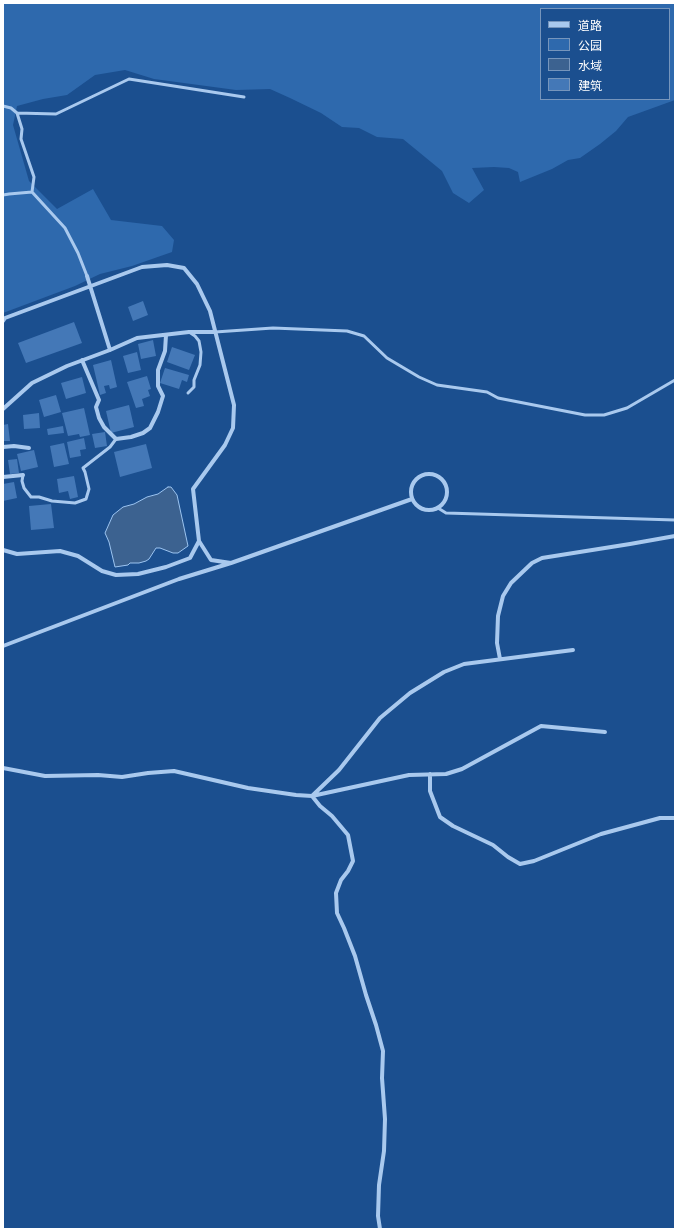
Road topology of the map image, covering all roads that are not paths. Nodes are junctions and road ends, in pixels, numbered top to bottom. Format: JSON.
{"nodes":[{"id":1,"x":244,"y":96,"type":"dead end"},
{"id":2,"x":3,"y":106,"type":"edge"},
{"id":3,"x":18,"y":113,"type":"junction"},
{"id":4,"x":32,"y":192,"type":"junction"},
{"id":5,"x":3,"y":196,"type":"edge"},
{"id":6,"x":87,"y":276,"type":"joint"},
{"id":7,"x":90,"y":286,"type":"junction"},
{"id":8,"x":3,"y":321,"type":"edge"},
{"id":9,"x":189,"y":332,"type":"junction"},
{"id":10,"x":215,"y":332,"type":"junction"},
{"id":11,"x":166,"y":335,"type":"junction"},
{"id":12,"x":110,"y":350,"type":"junction"},
{"id":13,"x":82,"y":360,"type":"junction"},
{"id":14,"x":675,"y":380,"type":"edge"},
{"id":15,"x":188,"y":393,"type":"dead end"},
{"id":16,"x":3,"y":409,"type":"edge"},
{"id":17,"x":116,"y":439,"type":"junction"},
{"id":18,"x":3,"y":447,"type":"edge"},
{"id":19,"x":28,"y":448,"type":"dead end"},
{"id":20,"x":23,"y":475,"type":"joint"},
{"id":21,"x":3,"y":477,"type":"edge"},
{"id":22,"x":412,"y":499,"type":"junction"},
{"id":23,"x":438,"y":508,"type":"junction"},
{"id":24,"x":675,"y":520,"type":"edge"},
{"id":25,"x":675,"y":536,"type":"edge"},
{"id":26,"x":199,"y":541,"type":"junction"},
{"id":27,"x":3,"y":550,"type":"edge"},
{"id":28,"x":231,"y":563,"type":"junction"},
{"id":29,"x":3,"y":646,"type":"edge"},
{"id":30,"x":573,"y":650,"type":"dead end"},
{"id":31,"x":500,"y":659,"type":"junction"},
{"id":32,"x":605,"y":732,"type":"dead end"},
{"id":33,"x":3,"y":768,"type":"edge"},
{"id":34,"x":430,"y":774,"type":"junction"},
{"id":35,"x":312,"y":796,"type":"junction"},
{"id":36,"x":675,"y":818,"type":"edge"},
{"id":37,"x":380,"y":1229,"type":"edge"}],
"edges":[{"from":1,"to":3,"type":"lane"},
{"from":2,"to":3,"type":"lane"},
{"from":3,"to":4,"type":"lane"},
{"from":4,"to":5,"type":"lane"},
{"from":4,"to":6,"type":"lane"},
{"from":6,"to":7,"type":"street"},
{"from":7,"to":8,"type":"street"},
{"from":7,"to":10,"type":"street"},
{"from":7,"to":12,"type":"street"},
{"from":9,"to":10,"type":"street"},
{"from":9,"to":11,"type":"street"},
{"from":9,"to":15,"type":"lane"},
{"from":10,"to":14,"type":"lane"},
{"from":10,"to":26,"type":"street"},
{"from":11,"to":12,"type":"street"},
{"from":11,"to":17,"type":"street"},
{"from":12,"to":13,"type":"street"},
{"from":13,"to":16,"type":"street"},
{"from":13,"to":17,"type":"street"},
{"from":17,"to":20,"type":"lane"},
{"from":18,"to":19,"type":"street"},
{"from":20,"to":21,"type":"street"},
{"from":22,"to":23,"type":"street"},
{"from":22,"to":23,"type":"street"},
{"from":22,"to":28,"type":"street"},
{"from":23,"to":24,"type":"lane"},
{"from":25,"to":31,"type":"street"},
{"from":26,"to":27,"type":"street"},
{"from":26,"to":28,"type":"street"},
{"from":28,"to":29,"type":"street"},
{"from":30,"to":31,"type":"street"},
{"from":31,"to":35,"type":"street"},
{"from":32,"to":34,"type":"street"},
{"from":33,"to":35,"type":"street"},
{"from":34,"to":35,"type":"street"},
{"from":34,"to":36,"type":"street"},
{"from":35,"to":37,"type":"street"}]}
